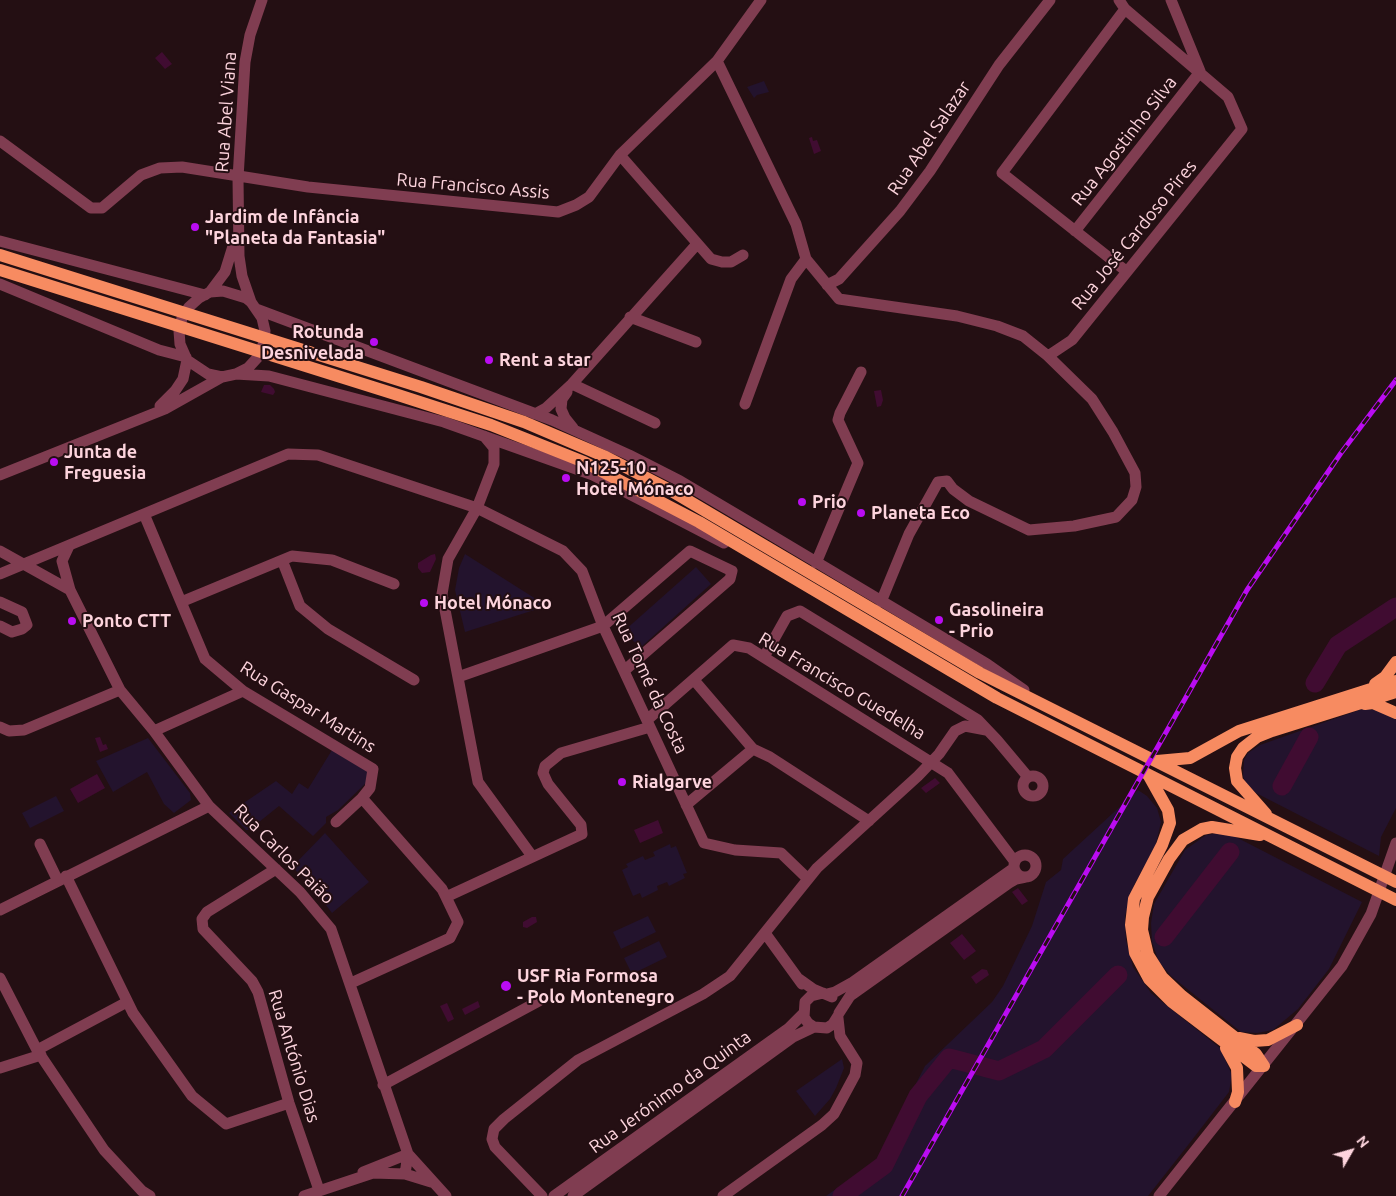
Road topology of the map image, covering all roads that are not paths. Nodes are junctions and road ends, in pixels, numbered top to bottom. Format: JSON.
{"nodes":[{"id":1,"x":761,"y":0,"type":"edge"},
{"id":2,"x":1050,"y":0,"type":"edge"},
{"id":3,"x":1171,"y":0,"type":"edge"},
{"id":4,"x":257,"y":3,"type":"edge"},
{"id":5,"x":1122,"y":4,"type":"edge"},
{"id":6,"x":717,"y":61,"type":"junction"},
{"id":7,"x":1200,"y":72,"type":"junction"},
{"id":8,"x":0,"y":141,"type":"edge"},
{"id":9,"x":620,"y":155,"type":"junction"},
{"id":10,"x":238,"y":178,"type":"junction"},
{"id":11,"x":237,"y":229,"type":"junction"},
{"id":12,"x":1075,"y":231,"type":"junction"},
{"id":13,"x":0,"y":241,"type":"edge"},
{"id":14,"x":697,"y":244,"type":"junction"},
{"id":15,"x":743,"y":254,"type":"dead end"},
{"id":16,"x":0,"y":255,"type":"edge"},
{"id":17,"x":806,"y":259,"type":"junction"},
{"id":18,"x":0,"y":270,"type":"edge"},
{"id":19,"x":1126,"y":271,"type":"junction"},
{"id":20,"x":0,"y":284,"type":"edge"},
{"id":21,"x":827,"y":285,"type":"junction"},
{"id":22,"x":205,"y":295,"type":"junction"},
{"id":23,"x":256,"y":309,"type":"junction"},
{"id":24,"x":630,"y":317,"type":"junction"},
{"id":25,"x":696,"y":342,"type":"dead end"},
{"id":26,"x":1048,"y":356,"type":"junction"},
{"id":27,"x":187,"y":358,"type":"junction"},
{"id":28,"x":861,"y":372,"type":"dead end"},
{"id":29,"x":236,"y":374,"type":"junction"},
{"id":30,"x":222,"y":377,"type":"junction"},
{"id":31,"x":572,"y":384,"type":"junction"},
{"id":32,"x":745,"y":404,"type":"dead end"},
{"id":33,"x":535,"y":414,"type":"junction"},
{"id":34,"x":143,"y":417,"type":"junction"},
{"id":35,"x":655,"y":423,"type":"dead end"},
{"id":36,"x":576,"y":431,"type":"junction"},
{"id":37,"x":483,"y":435,"type":"junction"},
{"id":38,"x":521,"y":449,"type":"junction"},
{"id":39,"x":492,"y":473,"type":"junction"},
{"id":40,"x":0,"y":475,"type":"edge"},
{"id":41,"x":477,"y":508,"type":"junction"},
{"id":42,"x":144,"y":514,"type":"junction"},
{"id":43,"x":69,"y":546,"type":"junction"},
{"id":44,"x":0,"y":551,"type":"edge"},
{"id":45,"x":282,"y":560,"type":"junction"},
{"id":46,"x":816,"y":563,"type":"junction"},
{"id":47,"x":25,"y":564,"type":"junction"},
{"id":48,"x":776,"y":568,"type":"junction"},
{"id":49,"x":0,"y":574,"type":"edge"},
{"id":50,"x":394,"y":584,"type":"dead end"},
{"id":51,"x":70,"y":590,"type":"junction"},
{"id":52,"x":0,"y":602,"type":"edge"},
{"id":53,"x":181,"y":602,"type":"junction"},
{"id":54,"x":881,"y":602,"type":"junction"},
{"id":55,"x":0,"y":626,"type":"edge"},
{"id":56,"x":604,"y":626,"type":"junction"},
{"id":57,"x":764,"y":656,"type":"junction"},
{"id":58,"x":1396,"y":662,"type":"edge"},
{"id":59,"x":625,"y":670,"type":"junction"},
{"id":60,"x":458,"y":677,"type":"junction"},
{"id":61,"x":414,"y":680,"type":"dead end"},
{"id":62,"x":694,"y":680,"type":"junction"},
{"id":63,"x":1396,"y":681,"type":"edge"},
{"id":64,"x":120,"y":690,"type":"junction"},
{"id":65,"x":1361,"y":690,"type":"junction"},
{"id":66,"x":243,"y":691,"type":"junction"},
{"id":67,"x":1396,"y":692,"type":"edge"},
{"id":68,"x":951,"y":704,"type":"junction"},
{"id":69,"x":1357,"y":704,"type":"junction"},
{"id":70,"x":1049,"y":708,"type":"junction"},
{"id":71,"x":1396,"y":713,"type":"edge"},
{"id":72,"x":649,"y":724,"type":"junction"},
{"id":73,"x":0,"y":728,"type":"edge"},
{"id":74,"x":986,"y":730,"type":"junction"},
{"id":75,"x":154,"y":731,"type":"junction"},
{"id":76,"x":955,"y":731,"type":"junction"},
{"id":77,"x":753,"y":749,"type":"junction"},
{"id":78,"x":1158,"y":761,"type":"junction"},
{"id":79,"x":932,"y":762,"type":"junction"},
{"id":80,"x":1149,"y":776,"type":"junction"},
{"id":81,"x":1028,"y":777,"type":"dead end"},
{"id":82,"x":362,"y":798,"type":"junction"},
{"id":83,"x":686,"y":805,"type":"junction"},
{"id":84,"x":210,"y":806,"type":"junction"},
{"id":85,"x":869,"y":821,"type":"junction"},
{"id":86,"x":1273,"y":821,"type":"junction"},
{"id":87,"x":336,"y":822,"type":"dead end"},
{"id":88,"x":1268,"y":836,"type":"junction"},
{"id":89,"x":1396,"y":843,"type":"edge"},
{"id":90,"x":40,"y":844,"type":"dead end"},
{"id":91,"x":1005,"y":848,"type":"junction"},
{"id":92,"x":1025,"y":855,"type":"junction"},
{"id":93,"x":532,"y":856,"type":"junction"},
{"id":94,"x":1014,"y":865,"type":"junction"},
{"id":95,"x":276,"y":870,"type":"junction"},
{"id":96,"x":1026,"y":877,"type":"junction"},
{"id":97,"x":62,"y":879,"type":"junction"},
{"id":98,"x":808,"y":880,"type":"junction"},
{"id":99,"x":1395,"y":881,"type":"edge"},
{"id":100,"x":446,"y":897,"type":"junction"},
{"id":101,"x":1393,"y":898,"type":"edge"},
{"id":102,"x":0,"y":910,"type":"edge"},
{"id":103,"x":765,"y":932,"type":"junction"},
{"id":104,"x":0,"y":978,"type":"edge"},
{"id":105,"x":799,"y":979,"type":"junction"},
{"id":106,"x":351,"y":983,"type":"junction"},
{"id":107,"x":825,"y":993,"type":"junction"},
{"id":108,"x":539,"y":1001,"type":"dead end"},
{"id":109,"x":127,"y":1002,"type":"junction"},
{"id":110,"x":805,"y":1007,"type":"junction"},
{"id":111,"x":838,"y":1016,"type":"junction"},
{"id":112,"x":1296,"y":1025,"type":"junction"},
{"id":113,"x":817,"y":1028,"type":"junction"},
{"id":114,"x":1226,"y":1038,"type":"junction"},
{"id":115,"x":844,"y":1045,"type":"junction"},
{"id":116,"x":39,"y":1053,"type":"junction"},
{"id":117,"x":1264,"y":1066,"type":"junction"},
{"id":118,"x":0,"y":1068,"type":"edge"},
{"id":119,"x":383,"y":1085,"type":"junction"},
{"id":120,"x":1235,"y":1102,"type":"junction"},
{"id":121,"x":289,"y":1103,"type":"junction"},
{"id":122,"x":408,"y":1154,"type":"junction"},
{"id":123,"x":405,"y":1174,"type":"junction"},
{"id":124,"x":350,"y":1179,"type":"junction"},
{"id":125,"x":431,"y":1182,"type":"junction"},
{"id":126,"x":530,"y":1182,"type":"junction"},
{"id":127,"x":319,"y":1190,"type":"junction"},
{"id":128,"x":149,"y":1196,"type":"edge"},
{"id":129,"x":304,"y":1196,"type":"edge"},
{"id":130,"x":446,"y":1196,"type":"edge"},
{"id":131,"x":534,"y":1196,"type":"edge"},
{"id":132,"x":542,"y":1196,"type":"edge"},
{"id":133,"x":554,"y":1196,"type":"edge"},
{"id":134,"x":573,"y":1196,"type":"edge"},
{"id":135,"x":723,"y":1196,"type":"edge"},
{"id":136,"x":1159,"y":1196,"type":"edge"}],
"edges":[{"from":1,"to":6,"type":"street","name":"Rua Francisco Assis"},
{"from":2,"to":21,"type":"street","name":"Rua Abel Salazar"},
{"from":3,"to":7,"type":"street"},
{"from":4,"to":10,"type":"street","name":"Rua Abel Viana"},
{"from":5,"to":7,"type":"street"},
{"from":5,"to":12,"type":"street"},
{"from":6,"to":9,"type":"street","name":"Rua Francisco Assis"},
{"from":6,"to":17,"type":"street"},
{"from":7,"to":12,"type":"street","name":"Rua Agostinho Silva"},
{"from":7,"to":19,"type":"street","name":"Rua José Cardoso Pires"},
{"from":8,"to":10,"type":"street","name":"Rua Francisco Assis"},
{"from":9,"to":10,"type":"street","name":"Rua Francisco Assis"},
{"from":9,"to":14,"type":"street"},
{"from":10,"to":11,"type":"street","name":"Rua Abel Viana"},
{"from":11,"to":22,"type":"street","name":"Rua Abel Viana"},
{"from":11,"to":23,"type":"street","name":"Rua Abel Viana"},
{"from":12,"to":19,"type":"street"},
{"from":13,"to":22,"type":"street"},
{"from":14,"to":15,"type":"street"},
{"from":14,"to":24,"type":"street"},
{"from":16,"to":70,"type":"main road"},
{"from":17,"to":21,"type":"street"},
{"from":17,"to":32,"type":"street"},
{"from":18,"to":48,"type":"main road"},
{"from":19,"to":26,"type":"street","name":"Rua José Cardoso Pires"},
{"from":20,"to":27,"type":"street"},
{"from":21,"to":26,"type":"street"},
{"from":22,"to":23,"type":"street"},
{"from":22,"to":27,"type":"street"},
{"from":23,"to":29,"type":"street"},
{"from":23,"to":33,"type":"street"},
{"from":24,"to":25,"type":"street"},
{"from":24,"to":31,"type":"street"},
{"from":26,"to":54,"type":"street"},
{"from":27,"to":30,"type":"street"},
{"from":27,"to":34,"type":"street"},
{"from":28,"to":46,"type":"street"},
{"from":29,"to":30,"type":"street"},
{"from":29,"to":37,"type":"street"},
{"from":30,"to":34,"type":"street"},
{"from":31,"to":33,"type":"street"},
{"from":31,"to":35,"type":"street"},
{"from":31,"to":36,"type":"street"},
{"from":33,"to":36,"type":"street"},
{"from":34,"to":40,"type":"street"},
{"from":36,"to":46,"type":"street"},
{"from":37,"to":38,"type":"street"},
{"from":37,"to":39,"type":"street"},
{"from":38,"to":39,"type":"street"},
{"from":38,"to":48,"type":"street"},
{"from":39,"to":41,"type":"street"},
{"from":41,"to":42,"type":"street","name":"Rua Tomé da Costa"},
{"from":41,"to":56,"type":"street","name":"Rua Tomé da Costa"},
{"from":41,"to":60,"type":"street"},
{"from":42,"to":43,"type":"street","name":"Rua Tomé da Costa"},
{"from":42,"to":53,"type":"street","name":"Rua Gaspar Martins"},
{"from":43,"to":47,"type":"street","name":"Rua Tomé da Costa"},
{"from":43,"to":51,"type":"street","name":"Rua Carlos Paião"},
{"from":44,"to":47,"type":"street"},
{"from":45,"to":50,"type":"street"},
{"from":45,"to":53,"type":"street"},
{"from":45,"to":61,"type":"street"},
{"from":46,"to":54,"type":"street"},
{"from":47,"to":49,"type":"street","name":"Rua Tomé da Costa"},
{"from":47,"to":51,"type":"street"},
{"from":48,"to":80,"type":"main road"},
{"from":51,"to":64,"type":"street","name":"Rua Carlos Paião"},
{"from":52,"to":55,"type":"street"},
{"from":53,"to":66,"type":"street","name":"Rua Gaspar Martins"},
{"from":54,"to":70,"type":"street"},
{"from":56,"to":59,"type":"street","name":"Rua Tomé da Costa"},
{"from":56,"to":59,"type":"street"},
{"from":56,"to":60,"type":"street"},
{"from":57,"to":62,"type":"street","name":"Rua Francisco Guedelha"},
{"from":57,"to":68,"type":"street"},
{"from":57,"to":79,"type":"street","name":"Rua Francisco Guedelha"},
{"from":58,"to":65,"type":"main road"},
{"from":59,"to":72,"type":"street","name":"Rua Tomé da Costa"},
{"from":60,"to":93,"type":"street"},
{"from":62,"to":72,"type":"street","name":"Rua Francisco Guedelha"},
{"from":62,"to":77,"type":"street"},
{"from":63,"to":65,"type":"main road"},
{"from":64,"to":73,"type":"street"},
{"from":64,"to":75,"type":"street","name":"Rua Carlos Paião"},
{"from":65,"to":78,"type":"main road"},
{"from":66,"to":75,"type":"street"},
{"from":66,"to":82,"type":"street","name":"Rua Gaspar Martins"},
{"from":67,"to":69,"type":"main road"},
{"from":68,"to":74,"type":"street"},
{"from":68,"to":76,"type":"street"},
{"from":69,"to":71,"type":"main road"},
{"from":69,"to":86,"type":"main road"},
{"from":70,"to":78,"type":"main road"},
{"from":72,"to":83,"type":"street","name":"Rua Tomé da Costa"},
{"from":72,"to":93,"type":"street"},
{"from":74,"to":76,"type":"street"},
{"from":74,"to":81,"type":"street"},
{"from":75,"to":84,"type":"street","name":"Rua Carlos Paião"},
{"from":76,"to":79,"type":"street"},
{"from":77,"to":83,"type":"street"},
{"from":77,"to":85,"type":"street"},
{"from":78,"to":86,"type":"main road"},
{"from":79,"to":85,"type":"street"},
{"from":79,"to":91,"type":"street","name":"Rua Francisco Guedelha"},
{"from":80,"to":88,"type":"main road"},
{"from":80,"to":114,"type":"main road"},
{"from":82,"to":87,"type":"street","name":"Rua Gaspar Martins"},
{"from":82,"to":100,"type":"street"},
{"from":83,"to":98,"type":"street","name":"Rua Tomé da Costa"},
{"from":84,"to":95,"type":"street","name":"Rua Carlos Paião"},
{"from":84,"to":97,"type":"street"},
{"from":85,"to":98,"type":"street"},
{"from":86,"to":99,"type":"main road"},
{"from":88,"to":101,"type":"main road"},
{"from":88,"to":114,"type":"main road"},
{"from":89,"to":112,"type":"street"},
{"from":90,"to":97,"type":"street"},
{"from":91,"to":92,"type":"street"},
{"from":91,"to":94,"type":"street","name":"Rua Francisco Guedelha"},
{"from":92,"to":94,"type":"street","name":"Rua Jerónimo da Quinta"},
{"from":92,"to":96,"type":"street"},
{"from":93,"to":100,"type":"street"},
{"from":94,"to":96,"type":"street"},
{"from":94,"to":107,"type":"street","name":"Rua Jerónimo da Quinta"},
{"from":95,"to":106,"type":"street","name":"Rua Carlos Paião"},
{"from":95,"to":121,"type":"street","name":"Rua António Dias"},
{"from":96,"to":111,"type":"street","name":"Rua Jerónimo da Quinta"},
{"from":97,"to":102,"type":"street"},
{"from":97,"to":109,"type":"street"},
{"from":98,"to":103,"type":"street"},
{"from":100,"to":106,"type":"street"},
{"from":103,"to":105,"type":"street"},
{"from":103,"to":126,"type":"street"},
{"from":104,"to":116,"type":"street"},
{"from":105,"to":107,"type":"street"},
{"from":105,"to":110,"type":"street"},
{"from":106,"to":119,"type":"street","name":"Rua Carlos Paião"},
{"from":107,"to":110,"type":"street","name":"Rua Jerónimo da Quinta"},
{"from":107,"to":111,"type":"street"},
{"from":108,"to":119,"type":"street"},
{"from":109,"to":116,"type":"street"},
{"from":109,"to":121,"type":"street"},
{"from":110,"to":113,"type":"street"},
{"from":110,"to":133,"type":"street","name":"Rua Jerónimo da Quinta"},
{"from":111,"to":113,"type":"street","name":"Rua Jerónimo da Quinta"},
{"from":111,"to":115,"type":"street"},
{"from":112,"to":114,"type":"main road"},
{"from":112,"to":117,"type":"street"},
{"from":113,"to":115,"type":"street"},
{"from":113,"to":134,"type":"street","name":"Rua Jerónimo da Quinta"},
{"from":114,"to":117,"type":"main road"},
{"from":114,"to":120,"type":"main road"},
{"from":115,"to":135,"type":"street"},
{"from":116,"to":118,"type":"street"},
{"from":116,"to":128,"type":"street"},
{"from":117,"to":120,"type":"street"},
{"from":119,"to":122,"type":"street","name":"Rua Carlos Paião"},
{"from":120,"to":136,"type":"street"},
{"from":121,"to":127,"type":"street","name":"Rua António Dias"},
{"from":122,"to":123,"type":"street","name":"Rua Carlos Paião"},
{"from":122,"to":124,"type":"street"},
{"from":122,"to":125,"type":"street"},
{"from":123,"to":124,"type":"street"},
{"from":123,"to":125,"type":"street"},
{"from":124,"to":127,"type":"street"},
{"from":125,"to":130,"type":"street"},
{"from":126,"to":131,"type":"street"},
{"from":126,"to":132,"type":"street"},
{"from":127,"to":129,"type":"street"}]}
